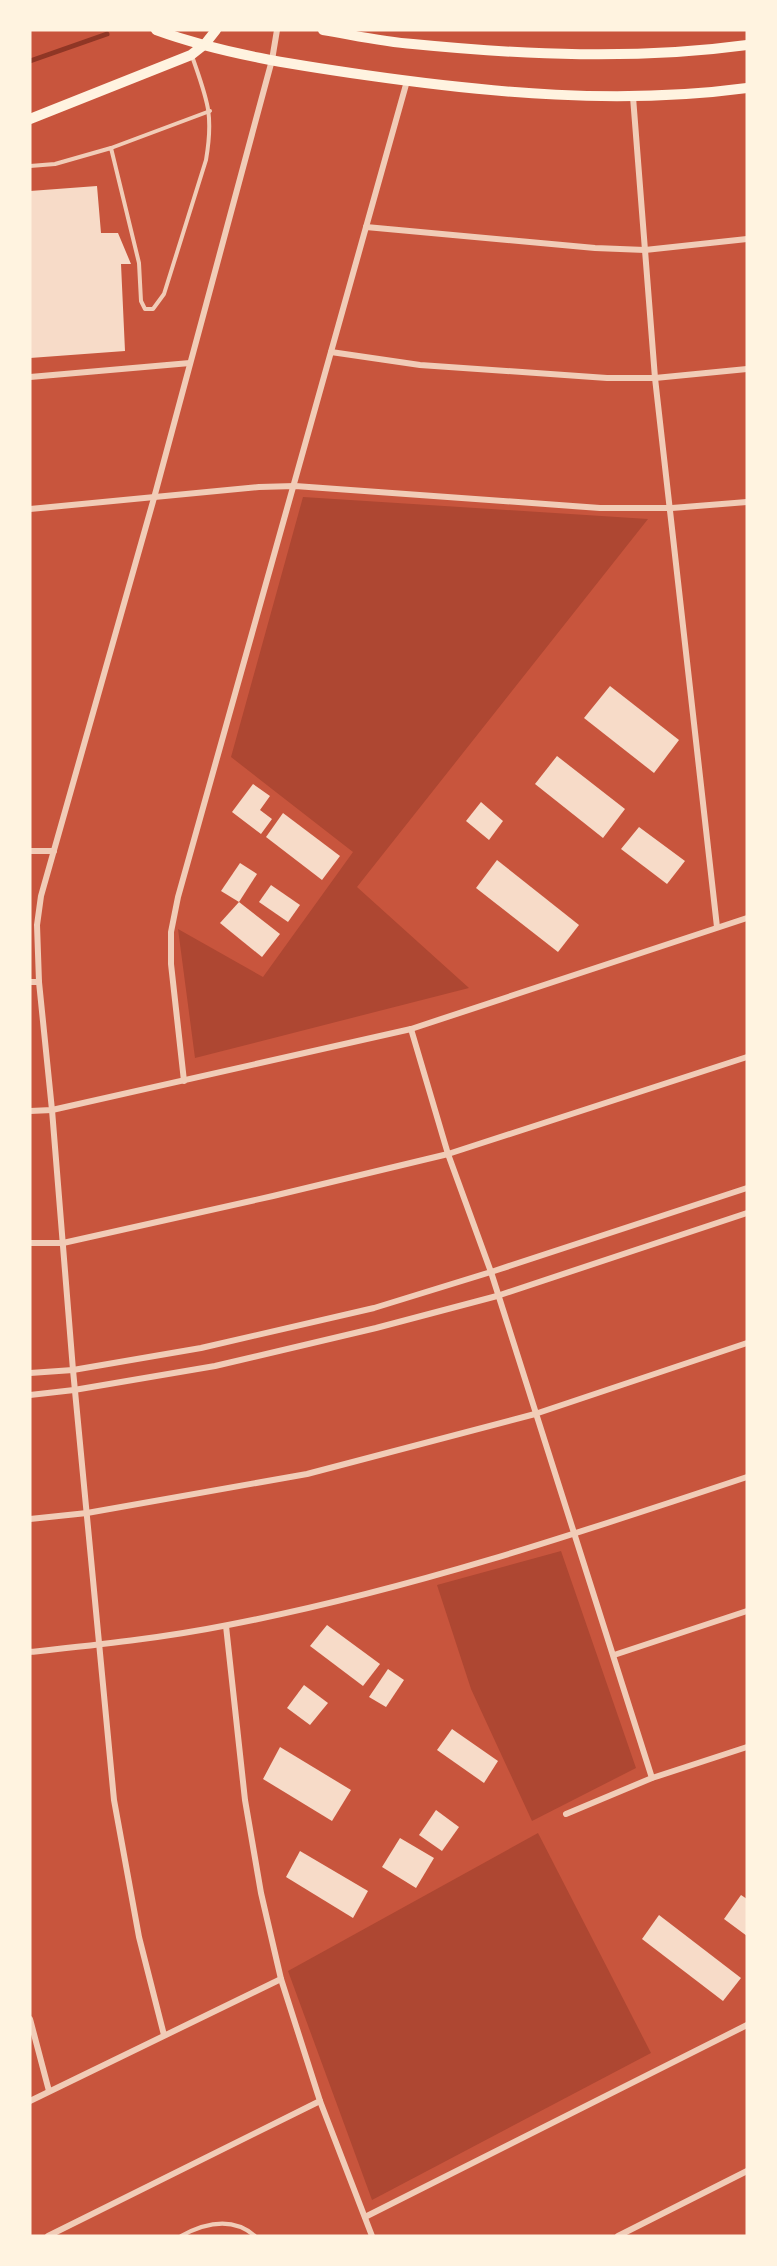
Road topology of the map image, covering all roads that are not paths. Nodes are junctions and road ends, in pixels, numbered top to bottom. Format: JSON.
{"nodes":[{"id":1,"x":216,"y":30,"type":"edge"},
{"id":2,"x":277,"y":30,"type":"edge"},
{"id":3,"x":323,"y":30,"type":"edge"},
{"id":4,"x":158,"y":31,"type":"edge"},
{"id":5,"x":205,"y":44,"type":"junction"},
{"id":6,"x":747,"y":45,"type":"edge"},
{"id":7,"x":191,"y":55,"type":"junction"},
{"id":8,"x":272,"y":60,"type":"junction"},
{"id":9,"x":407,"y":81,"type":"junction"},
{"id":10,"x":747,"y":88,"type":"edge"},
{"id":11,"x":633,"y":97,"type":"junction"},
{"id":12,"x":210,"y":111,"type":"junction"},
{"id":13,"x":30,"y":119,"type":"edge"},
{"id":14,"x":111,"y":148,"type":"junction"},
{"id":15,"x":30,"y":166,"type":"edge"},
{"id":16,"x":366,"y":227,"type":"junction"},
{"id":17,"x":747,"y":239,"type":"edge"},
{"id":18,"x":645,"y":250,"type":"junction"},
{"id":19,"x":331,"y":352,"type":"junction"},
{"id":20,"x":190,"y":363,"type":"junction"},
{"id":21,"x":747,"y":369,"type":"edge"},
{"id":22,"x":30,"y":377,"type":"edge"},
{"id":23,"x":655,"y":378,"type":"junction"},
{"id":24,"x":295,"y":486,"type":"junction"},
{"id":25,"x":154,"y":498,"type":"junction"},
{"id":26,"x":747,"y":502,"type":"edge"},
{"id":27,"x":672,"y":508,"type":"junction"},
{"id":28,"x":30,"y":509,"type":"edge"},
{"id":29,"x":30,"y":851,"type":"edge"},
{"id":30,"x":54,"y":851,"type":"junction"},
{"id":31,"x":747,"y":918,"type":"edge"},
{"id":32,"x":717,"y":927,"type":"junction"},
{"id":33,"x":30,"y":982,"type":"edge"},
{"id":34,"x":39,"y":982,"type":"junction"},
{"id":35,"x":411,"y":1029,"type":"junction"},
{"id":36,"x":747,"y":1057,"type":"edge"},
{"id":37,"x":184,"y":1082,"type":"junction"},
{"id":38,"x":52,"y":1110,"type":"junction"},
{"id":39,"x":30,"y":1111,"type":"edge"},
{"id":40,"x":448,"y":1154,"type":"junction"},
{"id":41,"x":747,"y":1188,"type":"edge"},
{"id":42,"x":747,"y":1213,"type":"edge"},
{"id":43,"x":63,"y":1243,"type":"junction"},
{"id":44,"x":30,"y":1244,"type":"edge"},
{"id":45,"x":491,"y":1272,"type":"junction"},
{"id":46,"x":497,"y":1296,"type":"junction"},
{"id":47,"x":747,"y":1343,"type":"edge"},
{"id":48,"x":73,"y":1370,"type":"junction"},
{"id":49,"x":30,"y":1373,"type":"edge"},
{"id":50,"x":75,"y":1390,"type":"junction"},
{"id":51,"x":30,"y":1395,"type":"edge"},
{"id":52,"x":536,"y":1414,"type":"junction"},
{"id":53,"x":747,"y":1476,"type":"edge"},
{"id":54,"x":87,"y":1513,"type":"junction"},
{"id":55,"x":30,"y":1519,"type":"edge"},
{"id":56,"x":575,"y":1534,"type":"junction"},
{"id":57,"x":747,"y":1611,"type":"edge"},
{"id":58,"x":226,"y":1626,"type":"junction"},
{"id":59,"x":99,"y":1645,"type":"junction"},
{"id":60,"x":30,"y":1652,"type":"edge"},
{"id":61,"x":614,"y":1655,"type":"junction"},
{"id":62,"x":747,"y":1747,"type":"edge"},
{"id":63,"x":652,"y":1778,"type":"junction"},
{"id":64,"x":566,"y":1814,"type":"dead end"},
{"id":65,"x":281,"y":1979,"type":"junction"},
{"id":66,"x":30,"y":2019,"type":"edge"},
{"id":67,"x":747,"y":2025,"type":"edge"},
{"id":68,"x":164,"y":2035,"type":"junction"},
{"id":69,"x":49,"y":2091,"type":"junction"},
{"id":70,"x":30,"y":2101,"type":"edge"},
{"id":71,"x":321,"y":2101,"type":"junction"},
{"id":72,"x":747,"y":2171,"type":"edge"},
{"id":73,"x":366,"y":2217,"type":"junction"},
{"id":74,"x":48,"y":2236,"type":"edge"},
{"id":75,"x":181,"y":2236,"type":"edge"},
{"id":76,"x":255,"y":2236,"type":"edge"},
{"id":77,"x":372,"y":2236,"type":"edge"},
{"id":78,"x":618,"y":2236,"type":"edge"}],
"edges":[{"from":1,"to":5,"type":"main road"},
{"from":2,"to":8,"type":"street"},
{"from":3,"to":6,"type":"main road"},
{"from":4,"to":5,"type":"main road"},
{"from":5,"to":7,"type":"main road"},
{"from":5,"to":8,"type":"main road"},
{"from":7,"to":12,"type":"lane"},
{"from":7,"to":13,"type":"main road"},
{"from":8,"to":9,"type":"main road"},
{"from":8,"to":20,"type":"street"},
{"from":9,"to":11,"type":"main road"},
{"from":9,"to":16,"type":"street"},
{"from":10,"to":11,"type":"main road"},
{"from":11,"to":18,"type":"street"},
{"from":12,"to":14,"type":"lane"},
{"from":12,"to":14,"type":"lane"},
{"from":14,"to":15,"type":"lane"},
{"from":16,"to":18,"type":"street"},
{"from":16,"to":19,"type":"street"},
{"from":17,"to":18,"type":"street"},
{"from":18,"to":23,"type":"street"},
{"from":19,"to":23,"type":"street"},
{"from":19,"to":24,"type":"street"},
{"from":20,"to":22,"type":"street"},
{"from":20,"to":25,"type":"street"},
{"from":21,"to":23,"type":"street"},
{"from":23,"to":27,"type":"street"},
{"from":24,"to":25,"type":"street"},
{"from":24,"to":27,"type":"street"},
{"from":24,"to":37,"type":"street"},
{"from":25,"to":28,"type":"street"},
{"from":25,"to":30,"type":"street"},
{"from":26,"to":27,"type":"street"},
{"from":27,"to":32,"type":"street"},
{"from":29,"to":30,"type":"street"},
{"from":30,"to":34,"type":"street"},
{"from":31,"to":32,"type":"street"},
{"from":32,"to":35,"type":"street"},
{"from":33,"to":34,"type":"street"},
{"from":34,"to":38,"type":"street"},
{"from":35,"to":37,"type":"street"},
{"from":35,"to":40,"type":"street"},
{"from":36,"to":40,"type":"street"},
{"from":37,"to":38,"type":"street"},
{"from":38,"to":39,"type":"street"},
{"from":38,"to":43,"type":"street"},
{"from":40,"to":43,"type":"street"},
{"from":40,"to":45,"type":"street"},
{"from":41,"to":45,"type":"street"},
{"from":42,"to":46,"type":"street"},
{"from":43,"to":44,"type":"street"},
{"from":43,"to":48,"type":"street"},
{"from":45,"to":46,"type":"street"},
{"from":45,"to":48,"type":"street"},
{"from":46,"to":50,"type":"street"},
{"from":46,"to":52,"type":"street"},
{"from":47,"to":52,"type":"street"},
{"from":48,"to":49,"type":"street"},
{"from":48,"to":50,"type":"street"},
{"from":50,"to":51,"type":"street"},
{"from":50,"to":54,"type":"street"},
{"from":52,"to":54,"type":"street"},
{"from":52,"to":56,"type":"street"},
{"from":53,"to":56,"type":"street"},
{"from":54,"to":55,"type":"street"},
{"from":54,"to":59,"type":"street"},
{"from":56,"to":58,"type":"street"},
{"from":56,"to":61,"type":"street"},
{"from":57,"to":61,"type":"street"},
{"from":58,"to":59,"type":"street"},
{"from":58,"to":65,"type":"street"},
{"from":59,"to":60,"type":"street"},
{"from":59,"to":68,"type":"street"},
{"from":61,"to":63,"type":"street"},
{"from":62,"to":63,"type":"street"},
{"from":63,"to":64,"type":"street"},
{"from":65,"to":68,"type":"street"},
{"from":65,"to":71,"type":"street"},
{"from":66,"to":69,"type":"street"},
{"from":67,"to":73,"type":"street"},
{"from":68,"to":69,"type":"street"},
{"from":69,"to":70,"type":"street"},
{"from":71,"to":73,"type":"street"},
{"from":71,"to":74,"type":"street"},
{"from":72,"to":78,"type":"street"},
{"from":73,"to":77,"type":"street"},
{"from":75,"to":76,"type":"lane"}]}
